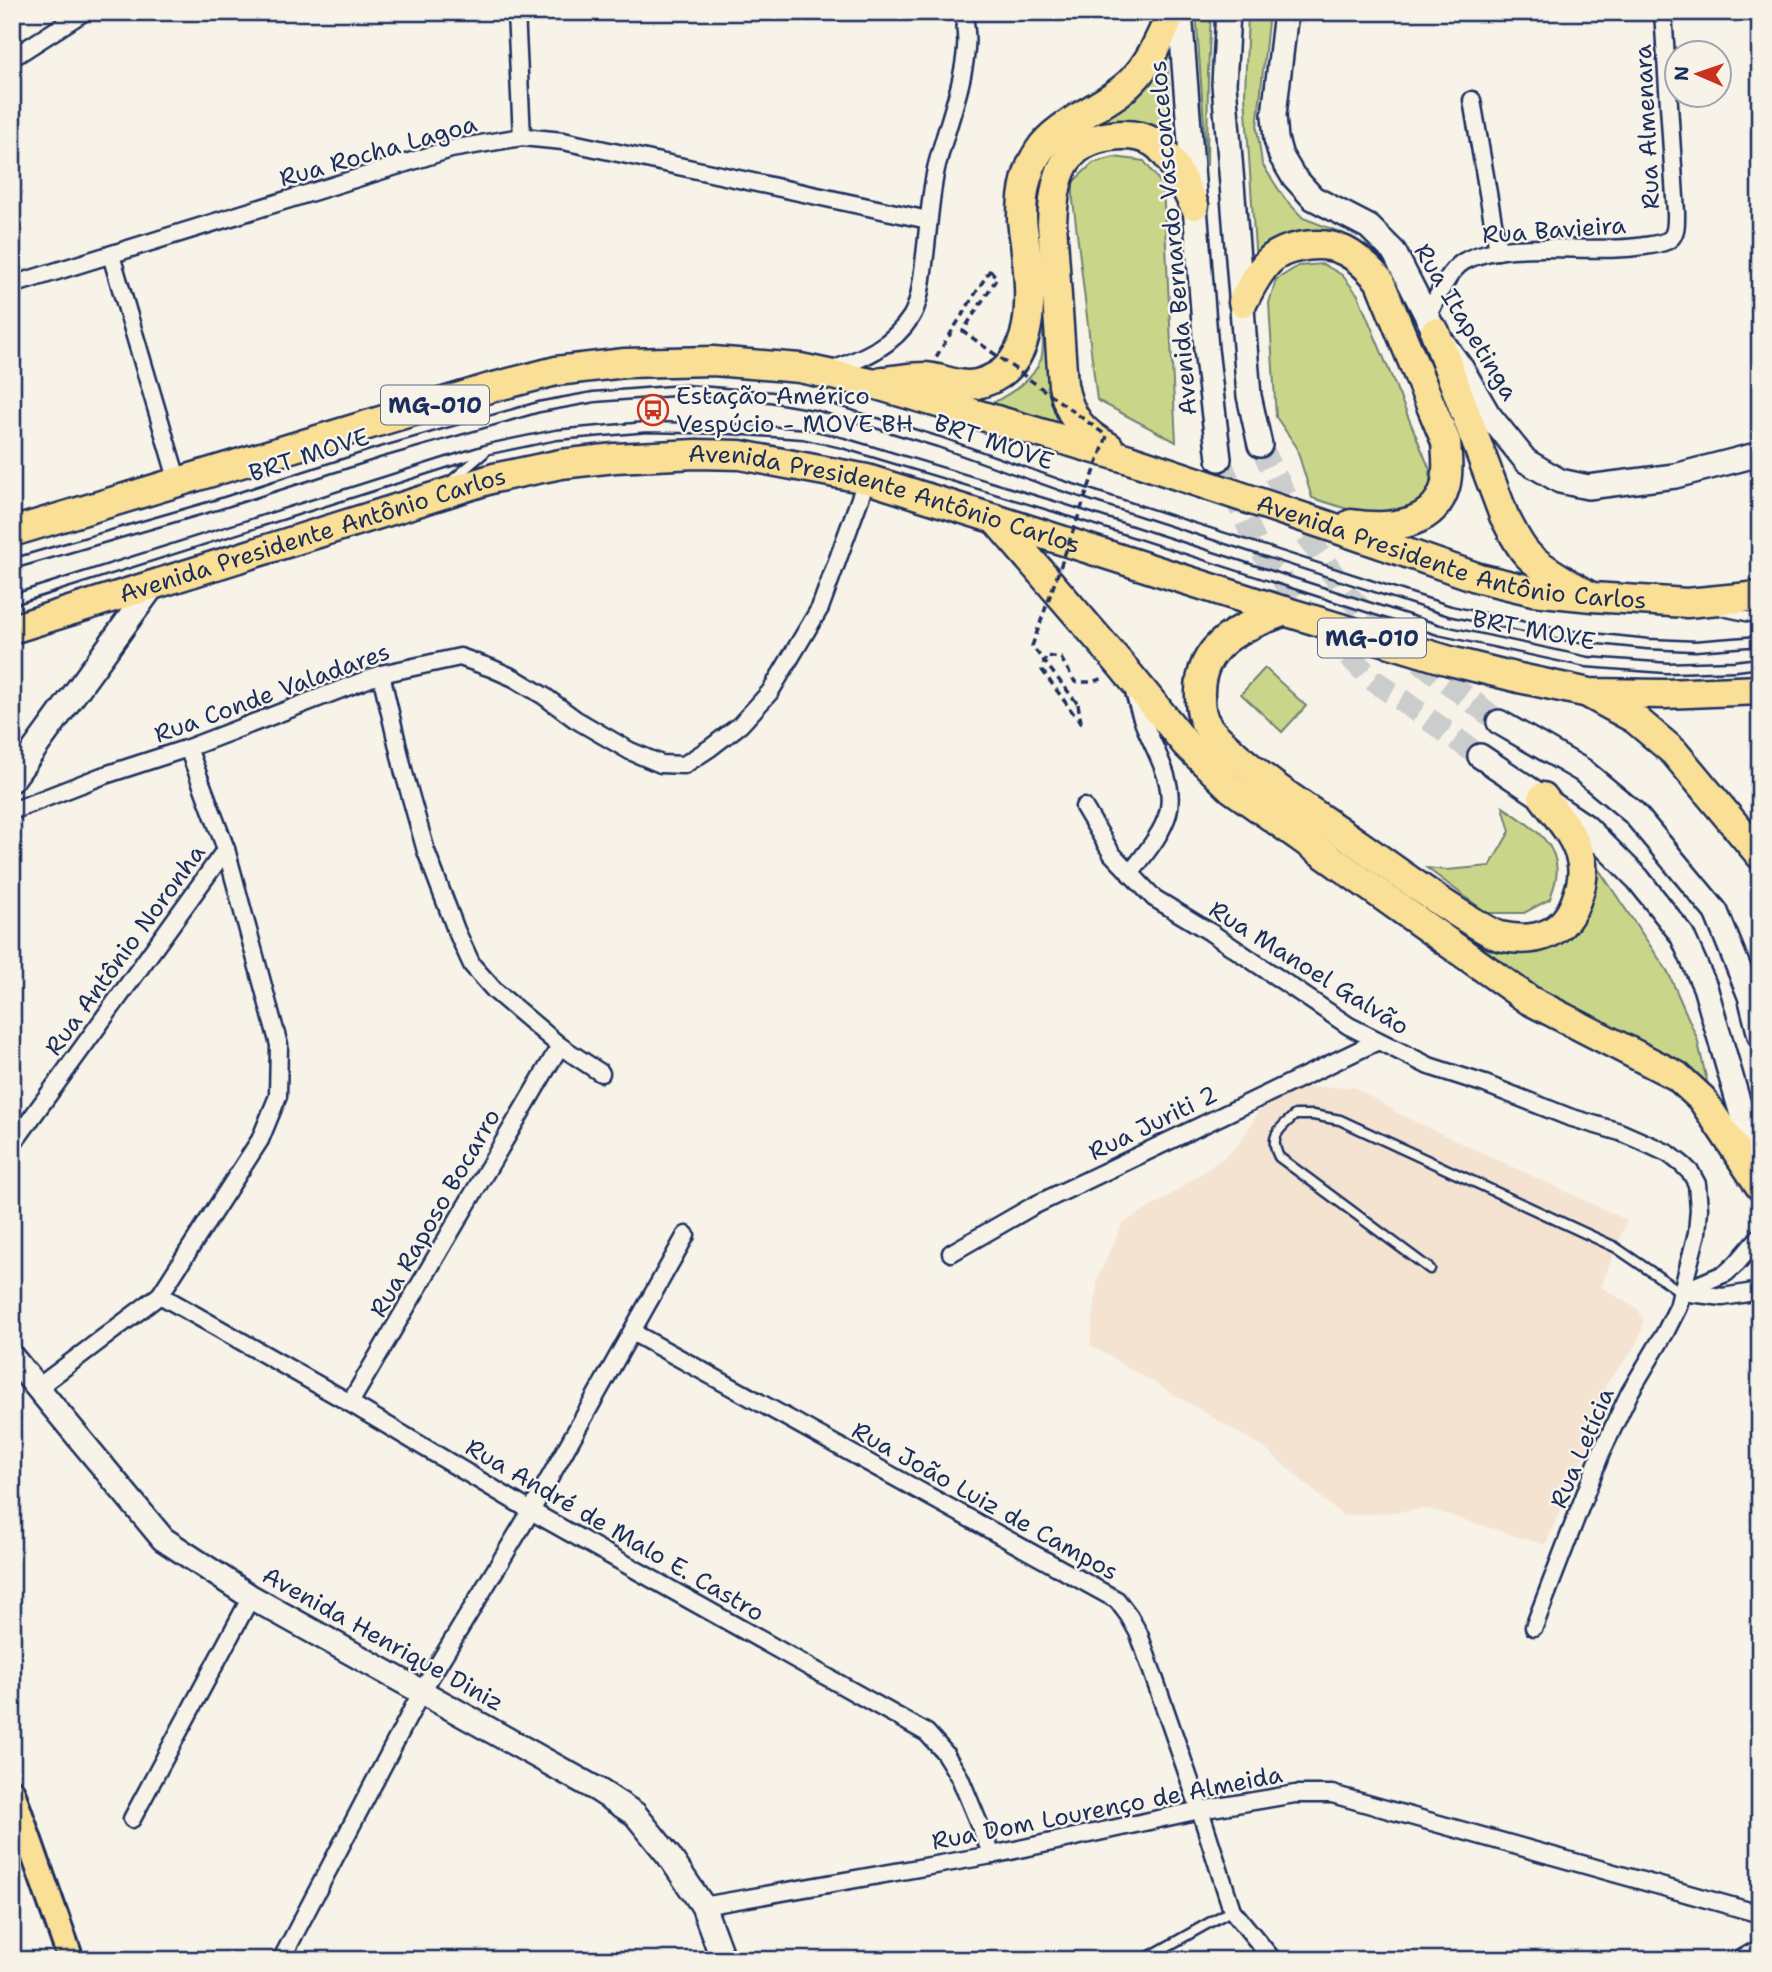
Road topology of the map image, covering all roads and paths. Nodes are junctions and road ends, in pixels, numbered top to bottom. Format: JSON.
{"nodes":[{"id":1,"x":84,"y":12,"type":"edge"},
{"id":2,"x":516,"y":12,"type":"edge"},
{"id":3,"x":963,"y":12,"type":"edge"},
{"id":4,"x":1172,"y":12,"type":"edge"},
{"id":5,"x":1180,"y":12,"type":"edge"},
{"id":6,"x":1228,"y":12,"type":"edge"},
{"id":7,"x":1286,"y":12,"type":"edge"},
{"id":8,"x":1663,"y":12,"type":"edge"},
{"id":9,"x":12,"y":58,"type":"edge"},
{"id":10,"x":1472,"y":100,"type":"dead end"},
{"id":11,"x":522,"y":137,"type":"junction"},
{"id":12,"x":1194,"y":205,"type":"junction"},
{"id":13,"x":928,"y":220,"type":"junction"},
{"id":14,"x":1670,"y":239,"type":"joint"},
{"id":15,"x":1498,"y":251,"type":"junction"},
{"id":16,"x":111,"y":255,"type":"junction"},
{"id":17,"x":12,"y":285,"type":"edge"},
{"id":18,"x":1242,"y":302,"type":"junction"},
{"id":19,"x":1432,"y":324,"type":"junction"},
{"id":20,"x":824,"y":374,"type":"junction"},
{"id":21,"x":926,"y":377,"type":"junction"},
{"id":22,"x":870,"y":383,"type":"junction"},
{"id":23,"x":1260,"y":445,"type":"tunnel mouth"},
{"id":24,"x":489,"y":449,"type":"junction"},
{"id":25,"x":1760,"y":454,"type":"edge"},
{"id":26,"x":1129,"y":459,"type":"junction"},
{"id":27,"x":1219,"y":459,"type":"tunnel mouth"},
{"id":28,"x":867,"y":480,"type":"junction"},
{"id":29,"x":178,"y":482,"type":"junction"},
{"id":30,"x":429,"y":499,"type":"junction"},
{"id":31,"x":995,"y":519,"type":"junction"},
{"id":32,"x":1326,"y":524,"type":"junction"},
{"id":33,"x":12,"y":532,"type":"edge"},
{"id":34,"x":12,"y":564,"type":"edge"},
{"id":35,"x":155,"y":583,"type":"junction"},
{"id":36,"x":1760,"y":596,"type":"edge"},
{"id":37,"x":1592,"y":597,"type":"junction"},
{"id":38,"x":12,"y":600,"type":"edge"},
{"id":39,"x":1687,"y":603,"type":"junction"},
{"id":40,"x":1285,"y":611,"type":"junction"},
{"id":41,"x":1760,"y":619,"type":"edge"},
{"id":42,"x":12,"y":629,"type":"edge"},
{"id":43,"x":1760,"y":641,"type":"edge"},
{"id":44,"x":1760,"y":663,"type":"edge"},
{"id":45,"x":1125,"y":671,"type":"junction"},
{"id":46,"x":381,"y":674,"type":"junction"},
{"id":47,"x":1760,"y":690,"type":"edge"},
{"id":48,"x":1589,"y":693,"type":"junction"},
{"id":49,"x":1499,"y":722,"type":"tunnel mouth"},
{"id":50,"x":188,"y":748,"type":"junction"},
{"id":51,"x":1480,"y":756,"type":"tunnel mouth"},
{"id":52,"x":12,"y":780,"type":"edge"},
{"id":53,"x":1542,"y":797,"type":"junction"},
{"id":54,"x":1084,"y":807,"type":"dead end"},
{"id":55,"x":12,"y":811,"type":"edge"},
{"id":56,"x":226,"y":849,"type":"junction"},
{"id":57,"x":1760,"y":855,"type":"edge"},
{"id":58,"x":1130,"y":874,"type":"junction"},
{"id":59,"x":1760,"y":1036,"type":"edge"},
{"id":60,"x":1378,"y":1041,"type":"junction"},
{"id":61,"x":559,"y":1046,"type":"junction"},
{"id":62,"x":601,"y":1073,"type":"dead end"},
{"id":63,"x":12,"y":1145,"type":"edge"},
{"id":64,"x":1760,"y":1177,"type":"edge"},
{"id":65,"x":1697,"y":1184,"type":"joint"},
{"id":66,"x":1760,"y":1186,"type":"edge"},
{"id":67,"x":686,"y":1235,"type":"dead end"},
{"id":68,"x":1760,"y":1236,"type":"edge"},
{"id":69,"x":951,"y":1253,"type":"dead end"},
{"id":70,"x":1430,"y":1269,"type":"dead end"},
{"id":71,"x":1760,"y":1291,"type":"edge"},
{"id":72,"x":1681,"y":1292,"type":"junction"},
{"id":73,"x":160,"y":1295,"type":"junction"},
{"id":74,"x":632,"y":1332,"type":"junction"},
{"id":75,"x":12,"y":1357,"type":"edge"},
{"id":76,"x":37,"y":1388,"type":"junction"},
{"id":77,"x":350,"y":1403,"type":"junction"},
{"id":78,"x":531,"y":1511,"type":"junction"},
{"id":79,"x":251,"y":1597,"type":"junction"},
{"id":80,"x":1534,"y":1627,"type":"dead end"},
{"id":81,"x":422,"y":1691,"type":"junction"},
{"id":82,"x":12,"y":1792,"type":"edge"},
{"id":83,"x":1200,"y":1810,"type":"junction"},
{"id":84,"x":132,"y":1819,"type":"dead end"},
{"id":85,"x":992,"y":1855,"type":"junction"},
{"id":86,"x":703,"y":1906,"type":"junction"},
{"id":87,"x":1232,"y":1910,"type":"junction"},
{"id":88,"x":1760,"y":1914,"type":"edge"},
{"id":89,"x":1760,"y":1948,"type":"edge"},
{"id":90,"x":71,"y":1960,"type":"edge"},
{"id":91,"x":281,"y":1960,"type":"edge"},
{"id":92,"x":723,"y":1960,"type":"edge"},
{"id":93,"x":1143,"y":1960,"type":"edge"},
{"id":94,"x":1273,"y":1960,"type":"edge"},
{"id":95,"x":1739,"y":1960,"type":"edge"}],
"edges":[{"from":1,"to":9,"type":"street"},
{"from":2,"to":11,"type":"street"},
{"from":3,"to":13,"type":"street"},
{"from":4,"to":21,"type":"highway"},
{"from":5,"to":12,"type":"street","name":"Avenida Bernardo Vasconcelos"},
{"from":6,"to":18,"type":"street"},
{"from":7,"to":19,"type":"street","name":"Rua Itapetinga"},
{"from":8,"to":14,"type":"street","name":"Rua Almenara"},
{"from":10,"to":15,"type":"street"},
{"from":11,"to":13,"type":"street","name":"Rua Rocha Lagoa"},
{"from":11,"to":16,"type":"street","name":"Rua Rocha Lagoa"},
{"from":12,"to":26,"type":"highway"},
{"from":12,"to":27,"type":"street","name":"Avenida Bernardo Vasconcelos"},
{"from":13,"to":20,"type":"street"},
{"from":14,"to":15,"type":"street","name":"Rua Bavieira"},
{"from":15,"to":19,"type":"street","name":"Rua Bavieira"},
{"from":16,"to":17,"type":"street","name":"Rua Rocha Lagoa"},
{"from":16,"to":29,"type":"street"},
{"from":18,"to":23,"type":"street"},
{"from":18,"to":32,"type":"highway"},
{"from":19,"to":25,"type":"street","name":"Rua Itapetinga"},
{"from":19,"to":37,"type":"highway"},
{"from":20,"to":22,"type":"highway","name":"Avenida Presidente Antônio Carlos","number":"MG-010"},
{"from":20,"to":29,"type":"highway","name":"Avenida Presidente Antônio Carlos","number":"MG-010"},
{"from":21,"to":22,"type":"highway"},
{"from":21,"to":45,"type":"path","bridge":true},
{"from":22,"to":26,"type":"highway","name":"Avenida Presidente Antônio Carlos","number":"MG-010"},
{"from":24,"to":30,"type":"lane"},
{"from":24,"to":38,"type":"lane","name":"BRT MOVE"},
{"from":24,"to":44,"type":"lane","name":"BRT MOVE"},
{"from":26,"to":32,"type":"highway","name":"Avenida Presidente Antônio Carlos","number":"MG-010"},
{"from":28,"to":30,"type":"highway","name":"Avenida Presidente Antônio Carlos","number":"MG-010"},
{"from":28,"to":31,"type":"highway","name":"Avenida Presidente Antônio Carlos","number":"MG-010"},
{"from":28,"to":46,"type":"street","name":"Rua Conde Valadares"},
{"from":29,"to":33,"type":"highway","name":"Avenida Presidente Antônio Carlos","number":"MG-010"},
{"from":30,"to":35,"type":"highway","name":"Avenida Presidente Antônio Carlos","number":"MG-010"},
{"from":31,"to":40,"type":"highway","name":"Avenida Presidente Antônio Carlos","number":"MG-010"},
{"from":31,"to":45,"type":"highway"},
{"from":32,"to":37,"type":"highway","name":"Avenida Presidente Antônio Carlos","number":"MG-010"},
{"from":34,"to":43,"type":"lane","name":"BRT MOVE"},
{"from":35,"to":42,"type":"highway","name":"Avenida Presidente Antônio Carlos","number":"MG-010"},
{"from":35,"to":52,"type":"street"},
{"from":36,"to":39,"type":"highway","name":"Avenida Presidente Antônio Carlos","number":"MG-010"},
{"from":37,"to":39,"type":"highway","name":"Avenida Presidente Antônio Carlos","number":"MG-010"},
{"from":39,"to":41,"type":"lane"},
{"from":40,"to":48,"type":"highway","name":"Avenida Presidente Antônio Carlos","number":"MG-010"},
{"from":40,"to":53,"type":"highway"},
{"from":45,"to":58,"type":"street"},
{"from":45,"to":66,"type":"highway"},
{"from":46,"to":50,"type":"street","name":"Rua Conde Valadares"},
{"from":46,"to":61,"type":"street"},
{"from":47,"to":48,"type":"highway","name":"Avenida Presidente Antônio Carlos","number":"MG-010"},
{"from":48,"to":57,"type":"highway"},
{"from":49,"to":59,"type":"street"},
{"from":50,"to":55,"type":"street","name":"Rua Conde Valadares"},
{"from":50,"to":56,"type":"street"},
{"from":51,"to":53,"type":"street"},
{"from":53,"to":64,"type":"street"},
{"from":54,"to":58,"type":"street","name":"Rua Manoel Galvão"},
{"from":56,"to":63,"type":"street","name":"Rua Antônio Noronha"},
{"from":56,"to":73,"type":"street"},
{"from":58,"to":60,"type":"street","name":"Rua Manoel Galvão"},
{"from":60,"to":65,"type":"street","name":"Rua Manoel Galvão"},
{"from":60,"to":69,"type":"street","name":"Rua Juriti 2"},
{"from":61,"to":62,"type":"street"},
{"from":61,"to":77,"type":"street","name":"Rua Raposo Bocarro"},
{"from":65,"to":72,"type":"street","name":"Rua Letícia"},
{"from":67,"to":74,"type":"street"},
{"from":68,"to":72,"type":"street"},
{"from":70,"to":72,"type":"lane"},
{"from":71,"to":72,"type":"street"},
{"from":72,"to":80,"type":"street","name":"Rua Letícia"},
{"from":73,"to":76,"type":"street"},
{"from":73,"to":77,"type":"street","name":"Rua André de Malo E. Castro"},
{"from":74,"to":78,"type":"street"},
{"from":74,"to":83,"type":"street","name":"Rua João Luiz de Campos"},
{"from":75,"to":76,"type":"street","name":"Avenida Henrique Diniz"},
{"from":76,"to":79,"type":"street","name":"Avenida Henrique Diniz"},
{"from":77,"to":78,"type":"street","name":"Rua André de Malo E. Castro"},
{"from":78,"to":81,"type":"street"},
{"from":78,"to":85,"type":"street","name":"Rua André de Malo E. Castro"},
{"from":79,"to":81,"type":"street","name":"Avenida Henrique Diniz"},
{"from":79,"to":84,"type":"street"},
{"from":81,"to":86,"type":"street","name":"Avenida Henrique Diniz"},
{"from":81,"to":91,"type":"street"},
{"from":82,"to":90,"type":"main road"},
{"from":83,"to":85,"type":"street","name":"Rua Dom Lourenço de Almeida"},
{"from":83,"to":87,"type":"street","name":"Rua João Luiz de Campos"},
{"from":83,"to":88,"type":"street","name":"Rua Dom Lourenço de Almeida"},
{"from":85,"to":86,"type":"street","name":"Rua Dom Lourenço de Almeida"},
{"from":86,"to":92,"type":"street","name":"Avenida Henrique Diniz"},
{"from":87,"to":93,"type":"lane"},
{"from":87,"to":94,"type":"street","name":"Rua João Luiz de Campos"},
{"from":89,"to":95,"type":"street"}]}
